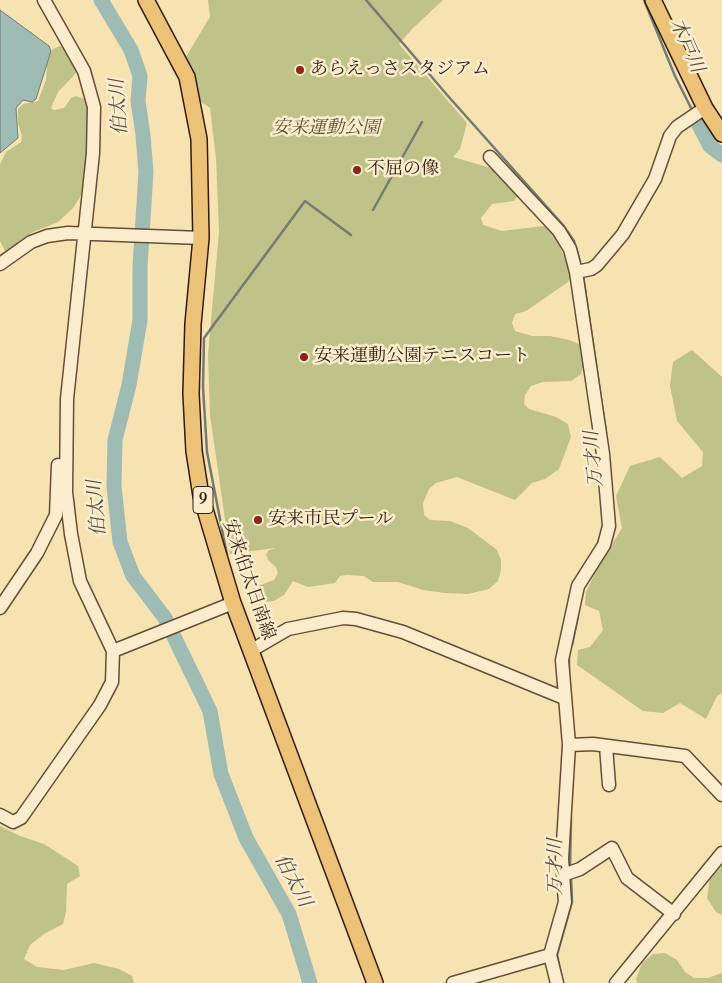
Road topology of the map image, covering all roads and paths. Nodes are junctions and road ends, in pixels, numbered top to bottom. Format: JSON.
{"nodes":[{"id":1,"x":44,"y":0,"type":"edge"},
{"id":2,"x":146,"y":0,"type":"edge"},
{"id":3,"x":653,"y":0,"type":"edge"},
{"id":4,"x":705,"y":108,"type":"junction"},
{"id":5,"x":720,"y":127,"type":"edge"},
{"id":6,"x":490,"y":157,"type":"dead end"},
{"id":7,"x":88,"y":233,"type":"junction"},
{"id":8,"x":201,"y":238,"type":"junction"},
{"id":9,"x":0,"y":264,"type":"edge"},
{"id":10,"x":576,"y":272,"type":"junction"},
{"id":11,"x":67,"y":412,"type":"junction"},
{"id":12,"x":227,"y":606,"type":"junction"},
{"id":13,"x":0,"y":608,"type":"edge"},
{"id":14,"x":116,"y":650,"type":"junction"},
{"id":15,"x":252,"y":650,"type":"junction"},
{"id":16,"x":564,"y":698,"type":"junction"},
{"id":17,"x":569,"y":745,"type":"junction"},
{"id":18,"x":606,"y":746,"type":"junction"},
{"id":19,"x":609,"y":785,"type":"dead end"},
{"id":20,"x":722,"y":795,"type":"edge"},
{"id":21,"x":0,"y":815,"type":"edge"},
{"id":22,"x":722,"y":853,"type":"edge"},
{"id":23,"x":569,"y":873,"type":"junction"},
{"id":24,"x":674,"y":914,"type":"junction"},
{"id":25,"x":550,"y":955,"type":"junction"},
{"id":26,"x":490,"y":979,"type":"edge"},
{"id":27,"x":375,"y":983,"type":"edge"},
{"id":28,"x":453,"y":983,"type":"edge"},
{"id":29,"x":557,"y":983,"type":"edge"},
{"id":30,"x":616,"y":983,"type":"edge"}],
"edges":[{"from":1,"to":7,"type":"street"},
{"from":2,"to":8,"type":"main road","name":"安来伯太日南線","number":"9"},
{"from":3,"to":4,"type":"main road"},
{"from":4,"to":5,"type":"main road"},
{"from":4,"to":10,"type":"street"},
{"from":6,"to":10,"type":"street"},
{"from":7,"to":8,"type":"street"},
{"from":7,"to":9,"type":"street"},
{"from":7,"to":11,"type":"street"},
{"from":8,"to":12,"type":"main road","name":"安来伯太日南線","number":"9"},
{"from":10,"to":16,"type":"street"},
{"from":11,"to":13,"type":"street"},
{"from":11,"to":14,"type":"street"},
{"from":12,"to":14,"type":"street"},
{"from":12,"to":15,"type":"main road","name":"安来伯太日南線","number":"9"},
{"from":14,"to":21,"type":"street"},
{"from":15,"to":16,"type":"street"},
{"from":15,"to":27,"type":"main road","name":"安来伯太日南線","number":"9"},
{"from":16,"to":17,"type":"street"},
{"from":17,"to":18,"type":"street"},
{"from":17,"to":23,"type":"street"},
{"from":18,"to":19,"type":"street"},
{"from":18,"to":20,"type":"street"},
{"from":22,"to":24,"type":"street"},
{"from":23,"to":24,"type":"street"},
{"from":23,"to":25,"type":"street"},
{"from":24,"to":30,"type":"street"},
{"from":25,"to":26,"type":"street"},
{"from":25,"to":29,"type":"street"},
{"from":26,"to":28,"type":"street"}]}
